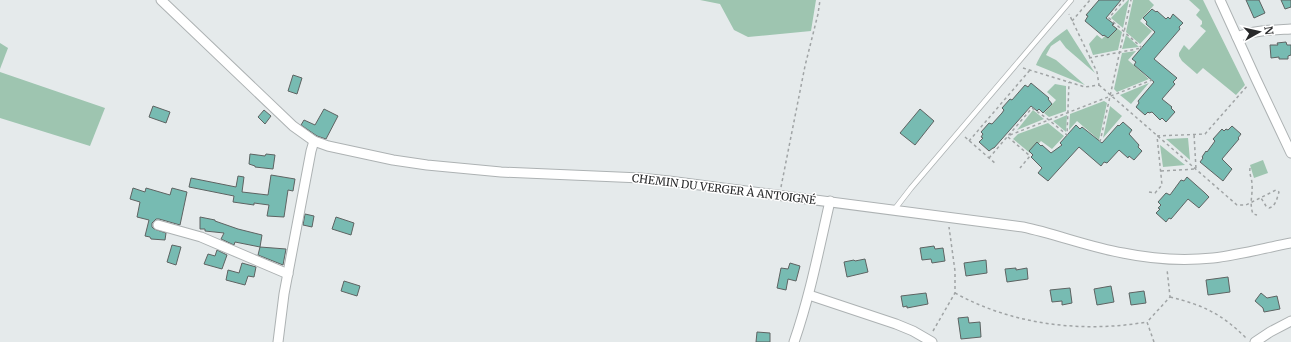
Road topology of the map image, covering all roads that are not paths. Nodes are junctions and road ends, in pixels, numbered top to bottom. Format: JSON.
{"nodes":[{"id":1,"x":161,"y":0,"type":"edge"},
{"id":2,"x":1071,"y":0,"type":"edge"},
{"id":3,"x":1220,"y":0,"type":"edge"},
{"id":4,"x":1291,"y":29,"type":"edge"},
{"id":5,"x":1237,"y":37,"type":"junction"},
{"id":6,"x":314,"y":141,"type":"junction"},
{"id":7,"x":1291,"y":153,"type":"edge"},
{"id":8,"x":830,"y":201,"type":"junction"},
{"id":9,"x":894,"y":210,"type":"junction"},
{"id":10,"x":158,"y":225,"type":"dead end"},
{"id":11,"x":1291,"y":243,"type":"edge"},
{"id":12,"x":288,"y":274,"type":"junction"},
{"id":13,"x":809,"y":295,"type":"junction"},
{"id":14,"x":1291,"y":321,"type":"edge"},
{"id":15,"x":930,"y":341,"type":"edge"},
{"id":16,"x":278,"y":342,"type":"edge"},
{"id":17,"x":794,"y":342,"type":"edge"},
{"id":18,"x":1255,"y":342,"type":"edge"}],
"edges":[{"from":1,"to":6,"type":"street","name":"CHEMIN DU VERGER À ANTOIGNÉ"},
{"from":2,"to":9,"type":"lane"},
{"from":3,"to":5,"type":"street"},
{"from":4,"to":5,"type":"street"},
{"from":5,"to":7,"type":"street"},
{"from":6,"to":8,"type":"street","name":"CHEMIN DU VERGER À ANTOIGNÉ"},
{"from":6,"to":12,"type":"street"},
{"from":8,"to":9,"type":"street","name":"CHEMIN DU VERGER À ANTOIGNÉ"},
{"from":8,"to":13,"type":"street"},
{"from":9,"to":11,"type":"street","name":"CHEMIN DU VERGER À ANTOIGNÉ"},
{"from":10,"to":12,"type":"street"},
{"from":12,"to":16,"type":"street"},
{"from":13,"to":15,"type":"street"},
{"from":13,"to":17,"type":"street"},
{"from":14,"to":18,"type":"street"}]}
